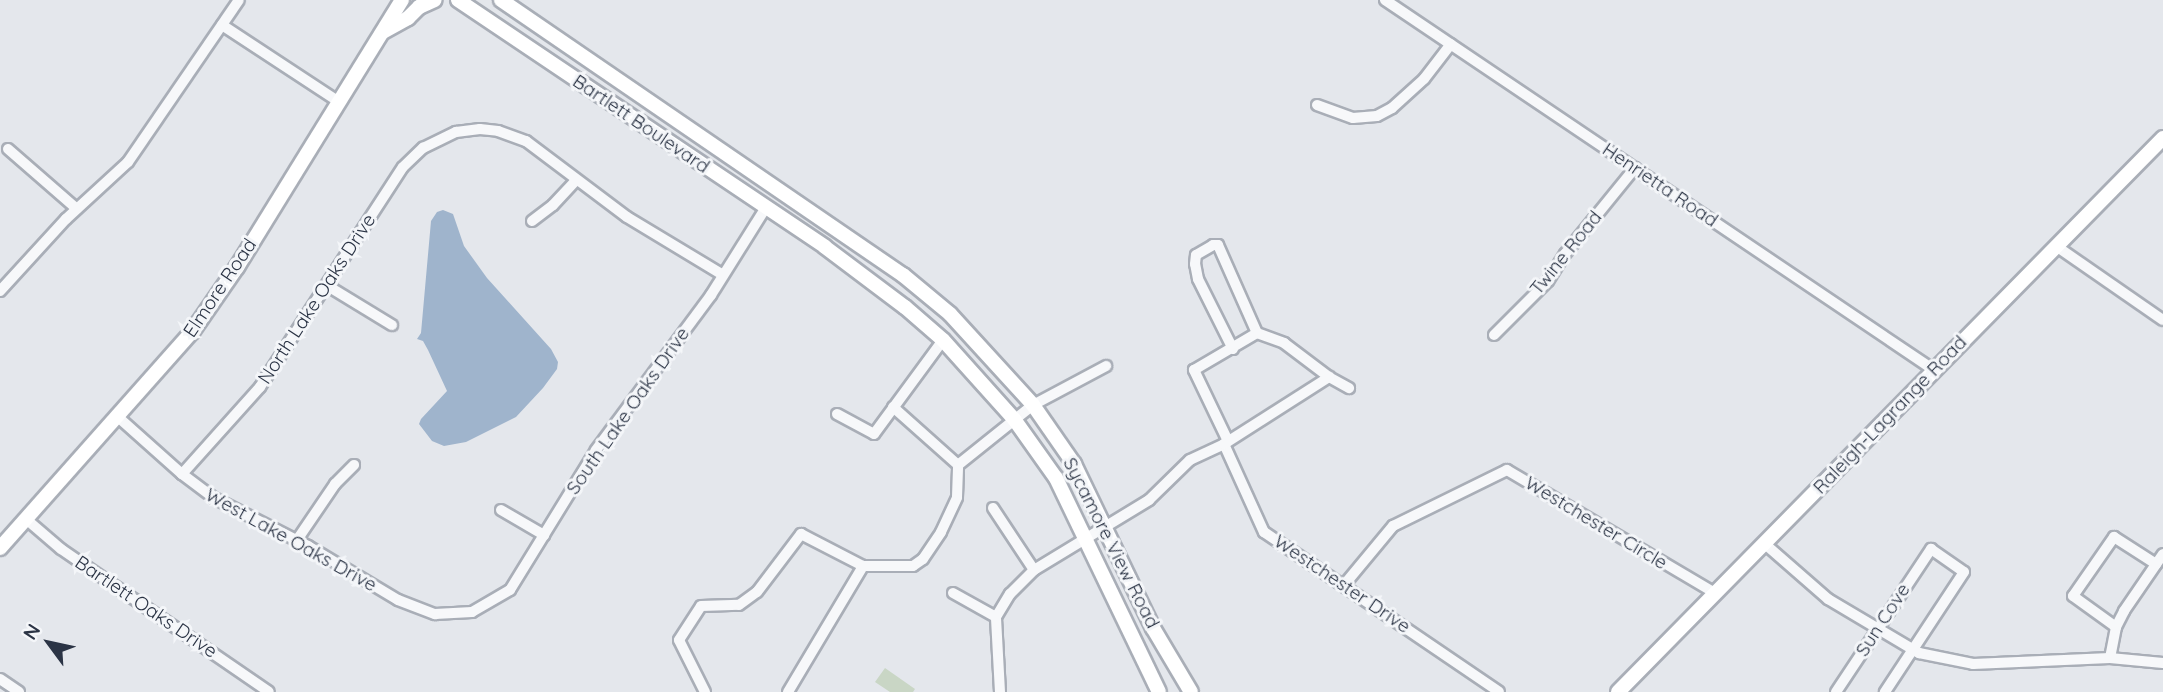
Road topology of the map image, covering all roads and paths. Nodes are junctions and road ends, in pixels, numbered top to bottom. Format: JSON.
{"nodes":[{"id":1,"x":239,"y":0,"type":"edge"},
{"id":2,"x":402,"y":0,"type":"edge"},
{"id":3,"x":435,"y":0,"type":"edge"},
{"id":4,"x":457,"y":0,"type":"edge"},
{"id":5,"x":500,"y":0,"type":"edge"},
{"id":6,"x":1385,"y":0,"type":"edge"},
{"id":7,"x":394,"y":6,"type":"edge"},
{"id":8,"x":222,"y":25,"type":"junction"},
{"id":9,"x":379,"y":34,"type":"junction"},
{"id":10,"x":1451,"y":44,"type":"junction"},
{"id":11,"x":634,"y":92,"type":"junction"},
{"id":12,"x":339,"y":102,"type":"junction"},
{"id":13,"x":1317,"y":105,"type":"dead end"},
{"id":14,"x":621,"y":110,"type":"junction"},
{"id":15,"x":2163,"y":138,"type":"edge"},
{"id":16,"x":8,"y":149,"type":"dead end"},
{"id":17,"x":1635,"y":168,"type":"junction"},
{"id":18,"x":575,"y":181,"type":"junction"},
{"id":19,"x":77,"y":209,"type":"junction"},
{"id":20,"x":765,"y":209,"type":"junction"},
{"id":21,"x":532,"y":221,"type":"dead end"},
{"id":22,"x":838,"y":232,"type":"joint"},
{"id":23,"x":2056,"y":246,"type":"junction"},
{"id":24,"x":825,"y":247,"type":"joint"},
{"id":25,"x":723,"y":275,"type":"junction"},
{"id":26,"x":903,"y":275,"type":"junction"},
{"id":27,"x":328,"y":286,"type":"junction"},
{"id":28,"x":0,"y":291,"type":"edge"},
{"id":29,"x":890,"y":295,"type":"junction"},
{"id":30,"x":2163,"y":320,"type":"edge"},
{"id":31,"x":392,"y":326,"type":"dead end"},
{"id":32,"x":1257,"y":333,"type":"junction"},
{"id":33,"x":1494,"y":335,"type":"dead end"},
{"id":34,"x":943,"y":340,"type":"junction"},
{"id":35,"x":1233,"y":349,"type":"junction"},
{"id":36,"x":1106,"y":366,"type":"dead end"},
{"id":37,"x":1934,"y":370,"type":"junction"},
{"id":38,"x":1329,"y":377,"type":"junction"},
{"id":39,"x":1349,"y":388,"type":"dead end"},
{"id":40,"x":893,"y":407,"type":"junction"},
{"id":41,"x":1023,"y":412,"type":"junction"},
{"id":42,"x":837,"y":414,"type":"dead end"},
{"id":43,"x":118,"y":417,"type":"junction"},
{"id":44,"x":1226,"y":443,"type":"junction"},
{"id":45,"x":354,"y":465,"type":"dead end"},
{"id":46,"x":958,"y":465,"type":"junction"},
{"id":47,"x":182,"y":474,"type":"junction"},
{"id":48,"x":993,"y":508,"type":"dead end"},
{"id":49,"x":501,"y":510,"type":"dead end"},
{"id":50,"x":26,"y":519,"type":"junction"},
{"id":51,"x":1095,"y":533,"type":"junction"},
{"id":52,"x":544,"y":536,"type":"junction"},
{"id":53,"x":297,"y":540,"type":"junction"},
{"id":54,"x":1765,"y":544,"type":"junction"},
{"id":55,"x":0,"y":548,"type":"edge"},
{"id":56,"x":2163,"y":554,"type":"edge"},
{"id":57,"x":2156,"y":564,"type":"junction"},
{"id":58,"x":863,"y":566,"type":"junction"},
{"id":59,"x":1034,"y":570,"type":"junction"},
{"id":60,"x":1344,"y":585,"type":"junction"},
{"id":61,"x":953,"y":593,"type":"dead end"},
{"id":62,"x":1715,"y":593,"type":"junction"},
{"id":63,"x":485,"y":607,"type":"joint"},
{"id":64,"x":996,"y":617,"type":"junction"},
{"id":65,"x":1879,"y":627,"type":"junction"},
{"id":66,"x":2116,"y":627,"type":"junction"},
{"id":67,"x":1914,"y":650,"type":"junction"},
{"id":68,"x":2110,"y":659,"type":"junction"},
{"id":69,"x":2163,"y":663,"type":"edge"},
{"id":70,"x":0,"y":679,"type":"edge"},
{"id":71,"x":19,"y":692,"type":"edge"},
{"id":72,"x":269,"y":692,"type":"edge"},
{"id":73,"x":705,"y":692,"type":"edge"},
{"id":74,"x":788,"y":692,"type":"edge"},
{"id":75,"x":1000,"y":692,"type":"edge"},
{"id":76,"x":1159,"y":692,"type":"edge"},
{"id":77,"x":1191,"y":692,"type":"edge"},
{"id":78,"x":1499,"y":692,"type":"edge"},
{"id":79,"x":1618,"y":692,"type":"edge"},
{"id":80,"x":1836,"y":692,"type":"edge"},
{"id":81,"x":1885,"y":692,"type":"edge"}],
"edges":[{"from":1,"to":8,"type":"street"},
{"from":2,"to":7,"type":"main road","name":"Elmore Road"},
{"from":3,"to":9,"type":"main road"},
{"from":4,"to":14,"type":"main road","name":"Bartlett Boulevard"},
{"from":5,"to":11,"type":"main road","name":"Bartlett Boulevard"},
{"from":6,"to":10,"type":"street","name":"Henrietta Road"},
{"from":7,"to":9,"type":"main road","name":"Elmore Road"},
{"from":8,"to":12,"type":"street"},
{"from":8,"to":19,"type":"street"},
{"from":9,"to":12,"type":"main road","name":"Elmore Road"},
{"from":10,"to":13,"type":"street"},
{"from":10,"to":17,"type":"street","name":"Henrietta Road"},
{"from":11,"to":14,"type":"main road"},
{"from":11,"to":22,"type":"main road","name":"Bartlett Boulevard"},
{"from":12,"to":43,"type":"main road","name":"Elmore Road"},
{"from":14,"to":20,"type":"main road","name":"Bartlett Boulevard"},
{"from":15,"to":23,"type":"main road","name":"Raleigh-Lagrange Road"},
{"from":16,"to":19,"type":"street"},
{"from":17,"to":33,"type":"street","name":"Twine Road"},
{"from":17,"to":37,"type":"street","name":"Henrietta Road"},
{"from":18,"to":21,"type":"street"},
{"from":18,"to":25,"type":"street"},
{"from":18,"to":27,"type":"street","name":"North Lake Oaks Drive"},
{"from":19,"to":28,"type":"street"},
{"from":20,"to":24,"type":"main road","name":"Bartlett Boulevard"},
{"from":20,"to":25,"type":"street","name":"South Lake Oaks Drive"},
{"from":22,"to":26,"type":"main road","name":"Sycamore View Road"},
{"from":23,"to":30,"type":"street"},
{"from":23,"to":37,"type":"main road","name":"Raleigh-Lagrange Road"},
{"from":24,"to":29,"type":"main road","name":"Sycamore View Road"},
{"from":25,"to":52,"type":"street","name":"South Lake Oaks Drive"},
{"from":26,"to":29,"type":"main road"},
{"from":26,"to":41,"type":"main road","name":"Sycamore View Road"},
{"from":27,"to":31,"type":"street"},
{"from":27,"to":47,"type":"street","name":"North Lake Oaks Drive"},
{"from":29,"to":34,"type":"main road","name":"Sycamore View Road"},
{"from":32,"to":35,"type":"street"},
{"from":32,"to":35,"type":"street"},
{"from":32,"to":38,"type":"street"},
{"from":34,"to":40,"type":"street"},
{"from":34,"to":41,"type":"main road","name":"Sycamore View Road"},
{"from":35,"to":44,"type":"street","name":"Westchester Drive"},
{"from":36,"to":41,"type":"street"},
{"from":37,"to":54,"type":"main road","name":"Raleigh-Lagrange Road"},
{"from":38,"to":39,"type":"street"},
{"from":38,"to":44,"type":"street"},
{"from":40,"to":42,"type":"street"},
{"from":40,"to":46,"type":"street"},
{"from":41,"to":46,"type":"street"},
{"from":41,"to":51,"type":"main road","name":"Sycamore View Road"},
{"from":41,"to":51,"type":"main road","name":"Sycamore View Road"},
{"from":43,"to":47,"type":"street","name":"West Lake Oaks Drive"},
{"from":43,"to":50,"type":"main road","name":"Elmore Road"},
{"from":44,"to":51,"type":"street"},
{"from":44,"to":60,"type":"street","name":"Westchester Drive"},
{"from":45,"to":53,"type":"street"},
{"from":46,"to":58,"type":"street"},
{"from":47,"to":53,"type":"street","name":"West Lake Oaks Drive"},
{"from":48,"to":59,"type":"street"},
{"from":49,"to":52,"type":"street"},
{"from":50,"to":55,"type":"main road","name":"Elmore Road"},
{"from":50,"to":72,"type":"street","name":"Bartlett Oaks Drive"},
{"from":51,"to":59,"type":"street"},
{"from":51,"to":76,"type":"main road","name":"Sycamore View Road"},
{"from":51,"to":77,"type":"main road","name":"Sycamore View Road"},
{"from":52,"to":63,"type":"street","name":"South Lake Oaks Drive"},
{"from":53,"to":63,"type":"street","name":"West Lake Oaks Drive"},
{"from":54,"to":62,"type":"main road","name":"Raleigh-Lagrange Road"},
{"from":54,"to":65,"type":"street"},
{"from":56,"to":57,"type":"street"},
{"from":57,"to":66,"type":"street"},
{"from":57,"to":66,"type":"street"},
{"from":58,"to":73,"type":"street"},
{"from":58,"to":74,"type":"street"},
{"from":59,"to":64,"type":"street"},
{"from":60,"to":62,"type":"street","name":"Westchester Circle"},
{"from":60,"to":78,"type":"street","name":"Westchester Drive"},
{"from":61,"to":64,"type":"street"},
{"from":62,"to":79,"type":"main road","name":"Raleigh-Lagrange Road"},
{"from":64,"to":75,"type":"street"},
{"from":65,"to":67,"type":"street"},
{"from":65,"to":67,"type":"street","name":"Sun Cove"},
{"from":65,"to":80,"type":"street","name":"Sun Cove"},
{"from":66,"to":68,"type":"street"},
{"from":67,"to":68,"type":"street"},
{"from":67,"to":81,"type":"street"},
{"from":68,"to":69,"type":"street"},
{"from":70,"to":71,"type":"street"}]}
